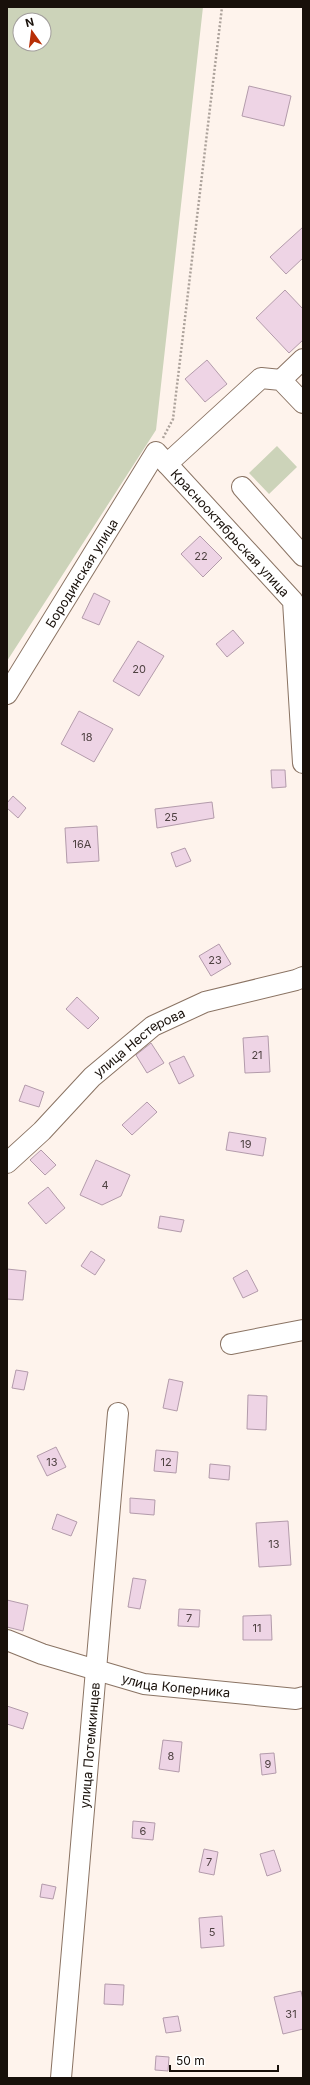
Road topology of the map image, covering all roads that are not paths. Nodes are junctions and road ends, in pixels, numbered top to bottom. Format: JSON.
{"nodes":[{"id":1,"x":303,"y":359,"type":"edge"},
{"id":2,"x":281,"y":380,"type":"junction"},
{"id":3,"x":303,"y":403,"type":"edge"},
{"id":4,"x":161,"y":458,"type":"junction"},
{"id":5,"x":242,"y":487,"type":"dead end"},
{"id":6,"x":303,"y":556,"type":"edge"},
{"id":7,"x":7,"y":694,"type":"edge"},
{"id":8,"x":303,"y":763,"type":"edge"},
{"id":9,"x":303,"y":977,"type":"edge"},
{"id":10,"x":7,"y":1163,"type":"edge"},
{"id":11,"x":303,"y":1330,"type":"edge"},
{"id":12,"x":231,"y":1344,"type":"dead end"},
{"id":13,"x":118,"y":1413,"type":"dead end"},
{"id":14,"x":7,"y":1640,"type":"edge"},
{"id":15,"x":95,"y":1670,"type":"junction"},
{"id":16,"x":303,"y":1697,"type":"edge"},
{"id":17,"x":61,"y":2078,"type":"edge"}],
"edges":[{"from":1,"to":2,"type":"street"},
{"from":2,"to":3,"type":"street"},
{"from":2,"to":4,"type":"street","name":"Бородинская улица"},
{"from":4,"to":7,"type":"street","name":"Бородинская улица"},
{"from":4,"to":8,"type":"street","name":"Краснооктябрьская улица"},
{"from":5,"to":6,"type":"street"},
{"from":9,"to":10,"type":"street","name":"улица Нестерова"},
{"from":11,"to":12,"type":"street"},
{"from":13,"to":15,"type":"street","name":"улица Потемкинцев"},
{"from":14,"to":15,"type":"street","name":"улица Коперника"},
{"from":15,"to":16,"type":"street","name":"улица Коперника"},
{"from":15,"to":17,"type":"street","name":"улица Потемкинцев"}]}
